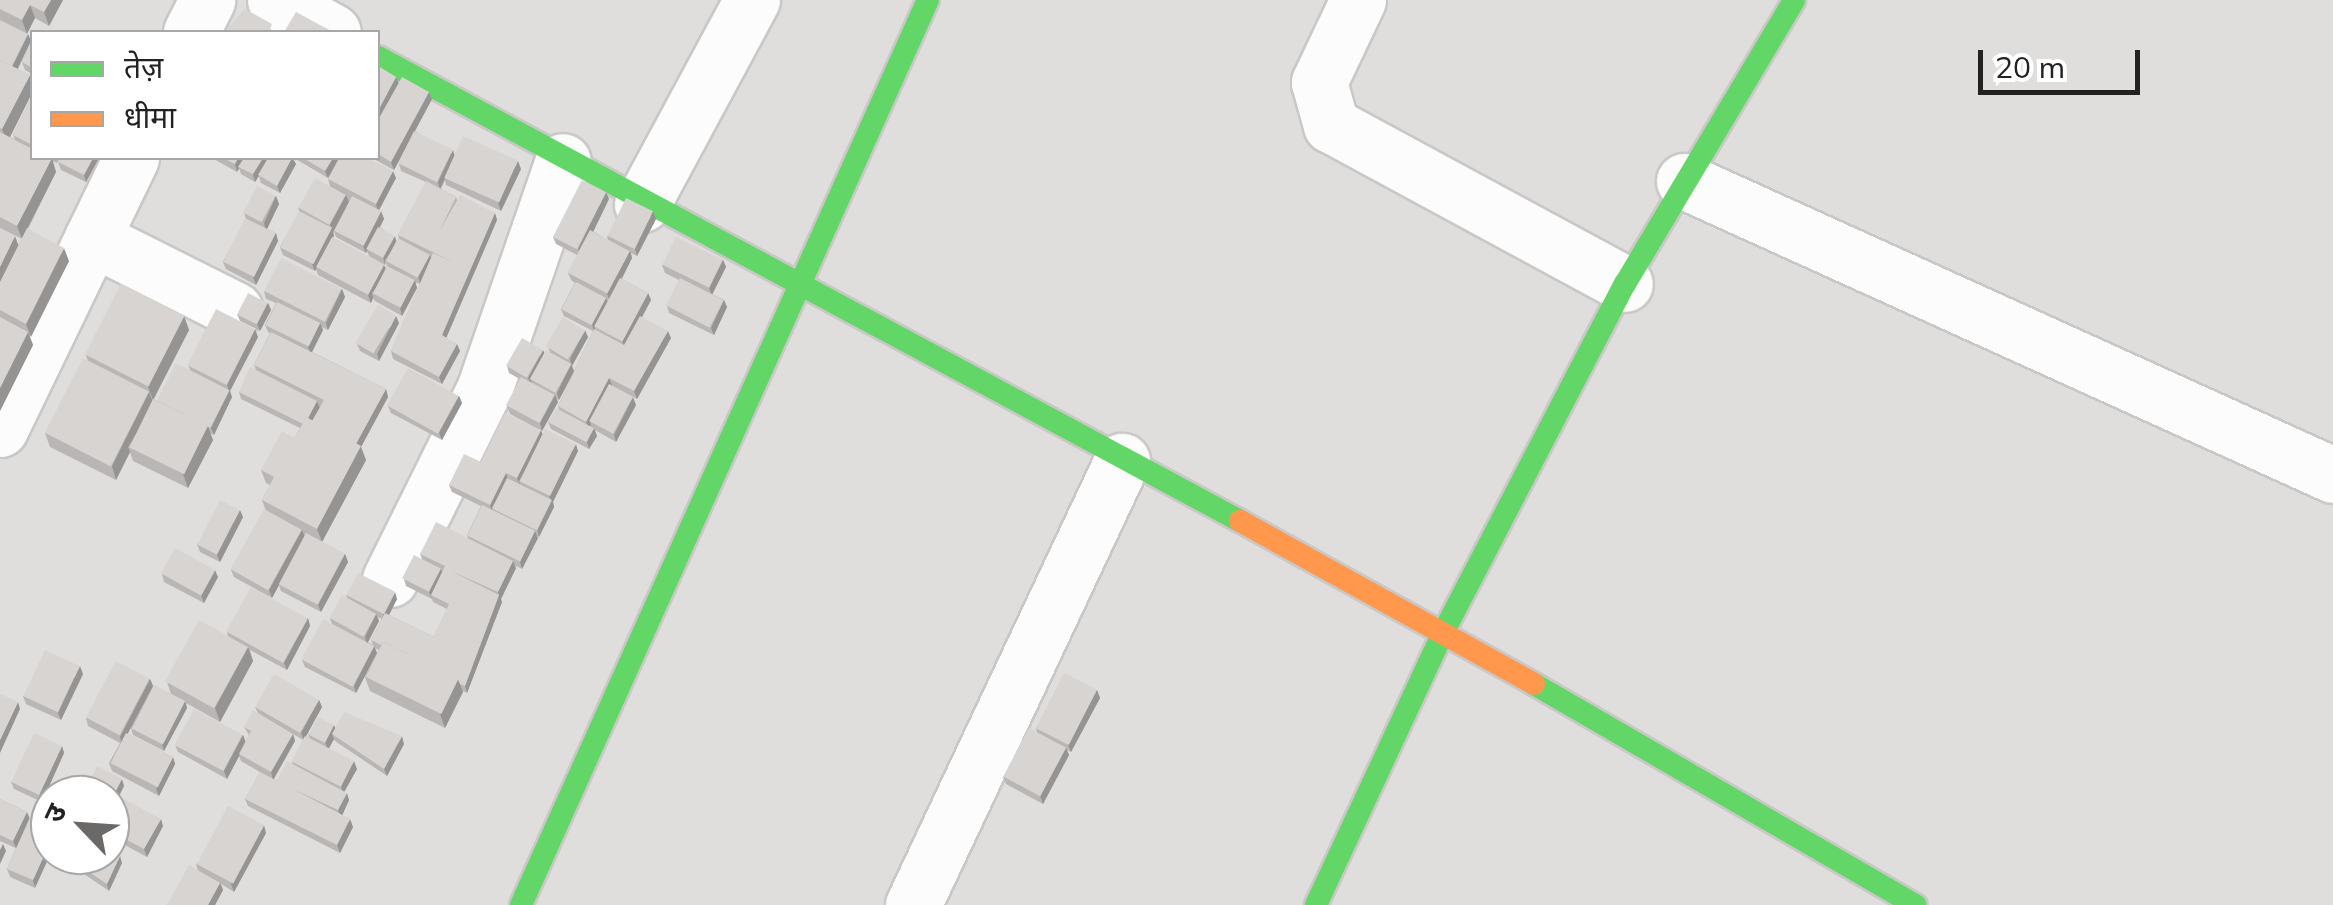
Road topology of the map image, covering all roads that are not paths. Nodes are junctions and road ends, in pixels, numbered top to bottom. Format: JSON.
{"nodes":[{"id":1,"x":207,"y":0,"type":"edge"},
{"id":2,"x":275,"y":0,"type":"edge"},
{"id":3,"x":752,"y":0,"type":"edge"},
{"id":4,"x":928,"y":0,"type":"edge"},
{"id":5,"x":1358,"y":0,"type":"edge"},
{"id":6,"x":1794,"y":0,"type":"edge"},
{"id":7,"x":192,"y":30,"type":"edge"},
{"id":8,"x":329,"y":30,"type":"edge"},
{"id":9,"x":380,"y":58,"type":"edge"},
{"id":10,"x":130,"y":160,"type":"edge"},
{"id":11,"x":563,"y":161,"type":"junction"},
{"id":12,"x":1684,"y":181,"type":"junction"},
{"id":13,"x":642,"y":204,"type":"junction"},
{"id":14,"x":92,"y":238,"type":"junction"},
{"id":15,"x":1625,"y":284,"type":"junction"},
{"id":16,"x":796,"y":288,"type":"junction"},
{"id":17,"x":235,"y":310,"type":"edge"},
{"id":18,"x":0,"y":429,"type":"edge"},
{"id":19,"x":1122,"y":461,"type":"junction"},
{"id":20,"x":2333,"y":476,"type":"edge"},
{"id":21,"x":390,"y":579,"type":"dead end"},
{"id":22,"x":1444,"y":631,"type":"junction"},
{"id":23,"x":520,"y":905,"type":"edge"},
{"id":24,"x":913,"y":905,"type":"edge"},
{"id":25,"x":1316,"y":905,"type":"edge"},
{"id":26,"x":1916,"y":905,"type":"edge"}],
"edges":[{"from":1,"to":7,"type":"street"},
{"from":2,"to":8,"type":"street"},
{"from":3,"to":13,"type":"street"},
{"from":4,"to":16,"type":"street"},
{"from":5,"to":15,"type":"street"},
{"from":6,"to":12,"type":"street"},
{"from":9,"to":11,"type":"street"},
{"from":10,"to":14,"type":"street"},
{"from":11,"to":13,"type":"street"},
{"from":11,"to":21,"type":"street"},
{"from":12,"to":15,"type":"street"},
{"from":12,"to":20,"type":"street"},
{"from":13,"to":16,"type":"street"},
{"from":14,"to":17,"type":"street"},
{"from":14,"to":18,"type":"street"},
{"from":15,"to":22,"type":"street"},
{"from":16,"to":19,"type":"street"},
{"from":16,"to":23,"type":"street"},
{"from":19,"to":22,"type":"street"},
{"from":19,"to":24,"type":"street"},
{"from":22,"to":25,"type":"street"},
{"from":22,"to":26,"type":"street"}]}
